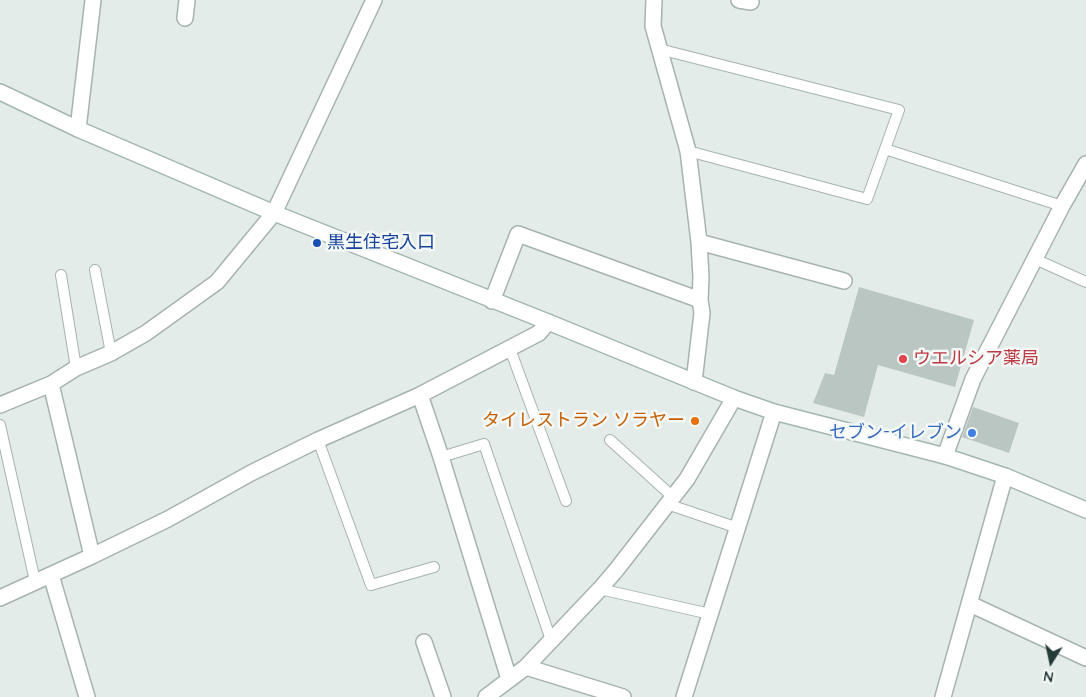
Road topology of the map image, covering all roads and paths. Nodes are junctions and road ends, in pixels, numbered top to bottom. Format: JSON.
{"nodes":[{"id":1,"x":93,"y":0,"type":"edge"},
{"id":2,"x":187,"y":0,"type":"edge"},
{"id":3,"x":374,"y":0,"type":"edge"},
{"id":4,"x":654,"y":0,"type":"edge"},
{"id":5,"x":185,"y":18,"type":"dead end"},
{"id":6,"x":659,"y":48,"type":"junction"},
{"id":7,"x":0,"y":92,"type":"edge"},
{"id":8,"x":78,"y":129,"type":"junction"},
{"id":9,"x":885,"y":150,"type":"junction"},
{"id":10,"x":688,"y":151,"type":"junction"},
{"id":11,"x":1086,"y":164,"type":"edge"},
{"id":12,"x":1062,"y":206,"type":"junction"},
{"id":13,"x":274,"y":213,"type":"junction"},
{"id":14,"x":699,"y":242,"type":"junction"},
{"id":15,"x":1035,"y":259,"type":"junction"},
{"id":16,"x":95,"y":270,"type":"dead end"},
{"id":17,"x":61,"y":275,"type":"dead end"},
{"id":18,"x":844,"y":281,"type":"dead end"},
{"id":19,"x":1086,"y":282,"type":"edge"},
{"id":20,"x":700,"y":300,"type":"junction"},
{"id":21,"x":492,"y":301,"type":"junction"},
{"id":22,"x":548,"y":322,"type":"junction"},
{"id":23,"x":510,"y":349,"type":"junction"},
{"id":24,"x":111,"y":353,"type":"junction"},
{"id":25,"x":76,"y":368,"type":"junction"},
{"id":26,"x":694,"y":382,"type":"junction"},
{"id":27,"x":50,"y":384,"type":"junction"},
{"id":28,"x":420,"y":395,"type":"junction"},
{"id":29,"x":734,"y":398,"type":"junction"},
{"id":30,"x":0,"y":405,"type":"edge"},
{"id":31,"x":774,"y":412,"type":"junction"},
{"id":32,"x":0,"y":425,"type":"edge"},
{"id":33,"x":318,"y":440,"type":"junction"},
{"id":34,"x":610,"y":440,"type":"dead end"},
{"id":35,"x":946,"y":456,"type":"junction"},
{"id":36,"x":441,"y":457,"type":"junction"},
{"id":37,"x":1005,"y":476,"type":"junction"},
{"id":38,"x":566,"y":501,"type":"dead end"},
{"id":39,"x":670,"y":501,"type":"junction"},
{"id":40,"x":1086,"y":510,"type":"edge"},
{"id":41,"x":738,"y":528,"type":"junction"},
{"id":42,"x":92,"y":556,"type":"junction"},
{"id":43,"x":434,"y":567,"type":"dead end"},
{"id":44,"x":51,"y":575,"type":"junction"},
{"id":45,"x":35,"y":581,"type":"junction"},
{"id":46,"x":600,"y":589,"type":"junction"},
{"id":47,"x":0,"y":598,"type":"edge"},
{"id":48,"x":970,"y":604,"type":"junction"},
{"id":49,"x":710,"y":614,"type":"junction"},
{"id":50,"x":551,"y":640,"type":"junction"},
{"id":51,"x":424,"y":642,"type":"dead end"},
{"id":52,"x":1086,"y":658,"type":"edge"},
{"id":53,"x":526,"y":667,"type":"junction"},
{"id":54,"x":509,"y":679,"type":"junction"},
{"id":55,"x":87,"y":697,"type":"edge"},
{"id":56,"x":443,"y":697,"type":"edge"},
{"id":57,"x":486,"y":697,"type":"edge"},
{"id":58,"x":623,"y":697,"type":"edge"},
{"id":59,"x":684,"y":697,"type":"edge"},
{"id":60,"x":943,"y":697,"type":"edge"}],
"edges":[{"from":1,"to":8,"type":"street"},
{"from":2,"to":5,"type":"street"},
{"from":3,"to":13,"type":"street"},
{"from":4,"to":6,"type":"street"},
{"from":6,"to":9,"type":"lane"},
{"from":6,"to":10,"type":"street"},
{"from":7,"to":8,"type":"street"},
{"from":8,"to":13,"type":"street"},
{"from":9,"to":10,"type":"lane"},
{"from":9,"to":12,"type":"lane"},
{"from":10,"to":14,"type":"street"},
{"from":11,"to":12,"type":"street"},
{"from":12,"to":15,"type":"street"},
{"from":13,"to":21,"type":"street"},
{"from":13,"to":24,"type":"street"},
{"from":14,"to":18,"type":"street"},
{"from":14,"to":20,"type":"street"},
{"from":15,"to":19,"type":"lane"},
{"from":15,"to":35,"type":"street"},
{"from":16,"to":24,"type":"lane"},
{"from":17,"to":25,"type":"lane"},
{"from":20,"to":21,"type":"street"},
{"from":20,"to":26,"type":"street"},
{"from":21,"to":22,"type":"street"},
{"from":22,"to":23,"type":"street"},
{"from":22,"to":26,"type":"street"},
{"from":23,"to":28,"type":"street"},
{"from":23,"to":38,"type":"lane"},
{"from":24,"to":25,"type":"street"},
{"from":25,"to":27,"type":"street"},
{"from":26,"to":29,"type":"street"},
{"from":27,"to":30,"type":"street"},
{"from":27,"to":42,"type":"street"},
{"from":28,"to":33,"type":"street"},
{"from":28,"to":36,"type":"street"},
{"from":29,"to":31,"type":"street"},
{"from":29,"to":39,"type":"street"},
{"from":31,"to":35,"type":"street"},
{"from":31,"to":41,"type":"street"},
{"from":32,"to":45,"type":"lane"},
{"from":33,"to":42,"type":"street"},
{"from":33,"to":43,"type":"lane"},
{"from":34,"to":39,"type":"lane"},
{"from":35,"to":37,"type":"street"},
{"from":36,"to":50,"type":"lane"},
{"from":36,"to":54,"type":"street"},
{"from":37,"to":40,"type":"street"},
{"from":37,"to":48,"type":"street"},
{"from":39,"to":41,"type":"lane"},
{"from":39,"to":46,"type":"street"},
{"from":41,"to":49,"type":"street"},
{"from":42,"to":44,"type":"street"},
{"from":44,"to":45,"type":"street"},
{"from":44,"to":55,"type":"street"},
{"from":45,"to":47,"type":"street"},
{"from":46,"to":49,"type":"lane"},
{"from":46,"to":50,"type":"street"},
{"from":48,"to":52,"type":"street"},
{"from":48,"to":60,"type":"street"},
{"from":49,"to":59,"type":"street"},
{"from":50,"to":53,"type":"street"},
{"from":51,"to":56,"type":"street"},
{"from":53,"to":54,"type":"street"},
{"from":53,"to":58,"type":"street"},
{"from":54,"to":57,"type":"street"}]}
